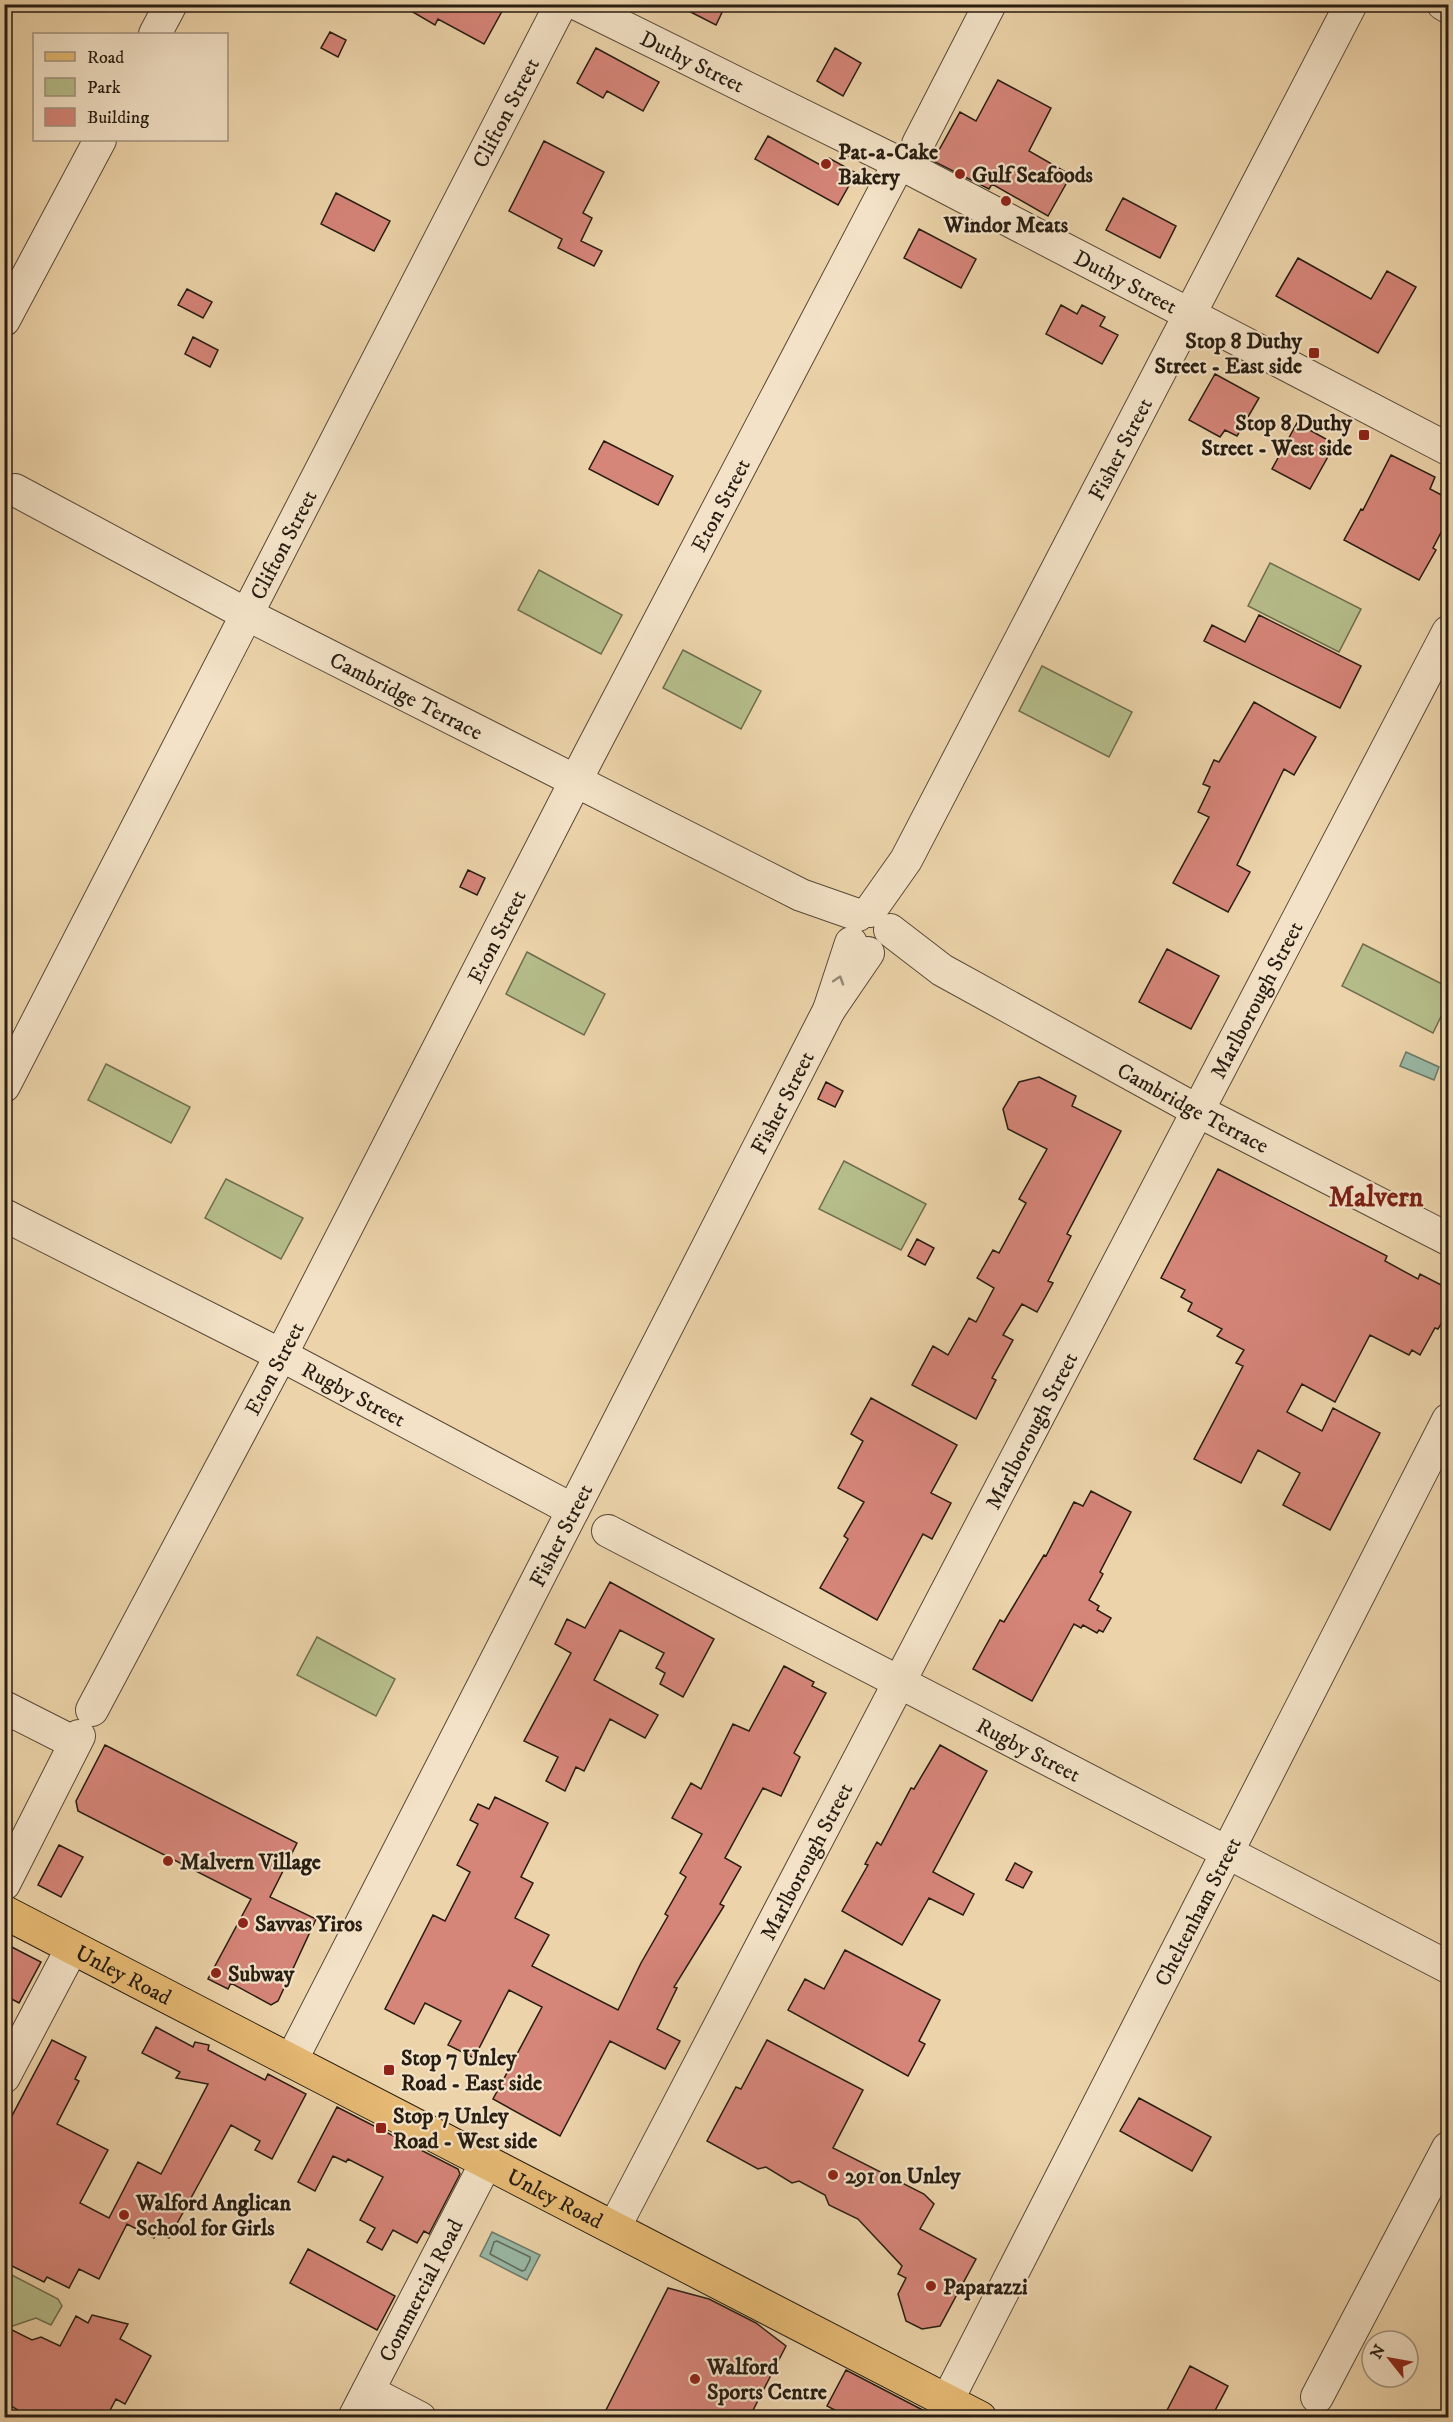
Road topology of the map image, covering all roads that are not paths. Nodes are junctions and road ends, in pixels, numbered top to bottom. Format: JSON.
{"nodes":[{"id":1,"x":171,"y":4,"type":"edge"},
{"id":2,"x":561,"y":4,"type":"edge"},
{"id":3,"x":577,"y":4,"type":"edge"},
{"id":4,"x":990,"y":4,"type":"edge"},
{"id":5,"x":1351,"y":4,"type":"edge"},
{"id":6,"x":1443,"y":4,"type":"edge"},
{"id":7,"x":1449,"y":7,"type":"edge"},
{"id":8,"x":156,"y":33,"type":"edge"},
{"id":9,"x":99,"y":141,"type":"edge"},
{"id":10,"x":909,"y":154,"type":"junction"},
{"id":11,"x":1190,"y":315,"type":"junction"},
{"id":12,"x":4,"y":320,"type":"edge"},
{"id":13,"x":1449,"y":449,"type":"edge"},
{"id":14,"x":8,"y":486,"type":"edge"},
{"id":15,"x":248,"y":615,"type":"junction"},
{"id":16,"x":1449,"y":632,"type":"edge"},
{"id":17,"x":576,"y":780,"type":"junction"},
{"id":18,"x":869,"y":932,"type":"junction"},
{"id":19,"x":4,"y":1086,"type":"edge"},
{"id":20,"x":1198,"y":1111,"type":"junction"},
{"id":21,"x":4,"y":1215,"type":"edge"},
{"id":22,"x":1449,"y":1239,"type":"edge"},
{"id":23,"x":281,"y":1355,"type":"junction"},
{"id":24,"x":1449,"y":1420,"type":"edge"},
{"id":25,"x":573,"y":1510,"type":"junction"},
{"id":26,"x":608,"y":1530,"type":"dead end"},
{"id":27,"x":899,"y":1683,"type":"junction"},
{"id":28,"x":4,"y":1707,"type":"edge"},
{"id":29,"x":82,"y":1730,"type":"junction"},
{"id":30,"x":1227,"y":1853,"type":"junction"},
{"id":31,"x":4,"y":1884,"type":"edge"},
{"id":32,"x":4,"y":1912,"type":"edge"},
{"id":33,"x":72,"y":1948,"type":"junction"},
{"id":34,"x":1449,"y":1967,"type":"edge"},
{"id":35,"x":291,"y":2061,"type":"junction"},
{"id":36,"x":4,"y":2077,"type":"edge"},
{"id":37,"x":1449,"y":2148,"type":"edge"},
{"id":38,"x":487,"y":2161,"type":"junction"},
{"id":39,"x":614,"y":2228,"type":"junction"},
{"id":40,"x":947,"y":2401,"type":"junction"},
{"id":41,"x":361,"y":2404,"type":"edge"},
{"id":42,"x":1311,"y":2409,"type":"edge"},
{"id":43,"x":420,"y":2418,"type":"edge"},
{"id":44,"x":980,"y":2418,"type":"edge"}],
"edges":[{"from":1,"to":8,"type":"street"},
{"from":2,"to":15,"type":"street","name":"Clifton Street"},
{"from":3,"to":10,"type":"street","name":"Duthy Street"},
{"from":4,"to":10,"type":"street","name":"Eton Street"},
{"from":5,"to":11,"type":"street","name":"Fisher Street"},
{"from":6,"to":7,"type":"street"},
{"from":9,"to":12,"type":"street"},
{"from":10,"to":11,"type":"street","name":"Duthy Street"},
{"from":10,"to":17,"type":"street","name":"Eton Street"},
{"from":11,"to":13,"type":"street","name":"Duthy Street"},
{"from":11,"to":18,"type":"street","name":"Fisher Street"},
{"from":14,"to":15,"type":"street","name":"Cambridge Terrace"},
{"from":15,"to":17,"type":"street","name":"Cambridge Terrace"},
{"from":15,"to":19,"type":"street","name":"Clifton Street"},
{"from":16,"to":20,"type":"street","name":"Marlborough Street"},
{"from":17,"to":18,"type":"street","name":"Cambridge Terrace"},
{"from":17,"to":23,"type":"street","name":"Eton Street"},
{"from":18,"to":20,"type":"street","name":"Cambridge Terrace"},
{"from":18,"to":25,"type":"street","name":"Fisher Street"},
{"from":20,"to":22,"type":"street","name":"Cambridge Terrace"},
{"from":20,"to":27,"type":"street","name":"Marlborough Street"},
{"from":21,"to":23,"type":"street","name":"Rugby Street"},
{"from":23,"to":25,"type":"street","name":"Rugby Street"},
{"from":23,"to":29,"type":"street","name":"Eton Street"},
{"from":24,"to":30,"type":"street","name":"Cheltenham Street"},
{"from":25,"to":35,"type":"street","name":"Fisher Street"},
{"from":26,"to":27,"type":"street","name":"Rugby Street"},
{"from":27,"to":30,"type":"street","name":"Rugby Street"},
{"from":27,"to":39,"type":"street","name":"Marlborough Street"},
{"from":28,"to":29,"type":"street"},
{"from":29,"to":31,"type":"street","name":"Eton Street"},
{"from":30,"to":34,"type":"street","name":"Rugby Street"},
{"from":30,"to":40,"type":"street","name":"Cheltenham Street"},
{"from":32,"to":33,"type":"main road","name":"Unley Road"},
{"from":33,"to":35,"type":"main road","name":"Unley Road"},
{"from":33,"to":36,"type":"street"},
{"from":35,"to":38,"type":"main road","name":"Unley Road"},
{"from":37,"to":42,"type":"street"},
{"from":38,"to":39,"type":"main road","name":"Unley Road"},
{"from":38,"to":41,"type":"street","name":"Commercial Road"},
{"from":39,"to":40,"type":"main road","name":"Unley Road"},
{"from":40,"to":44,"type":"main road","name":"Unley Road"},
{"from":41,"to":43,"type":"street"}]}
